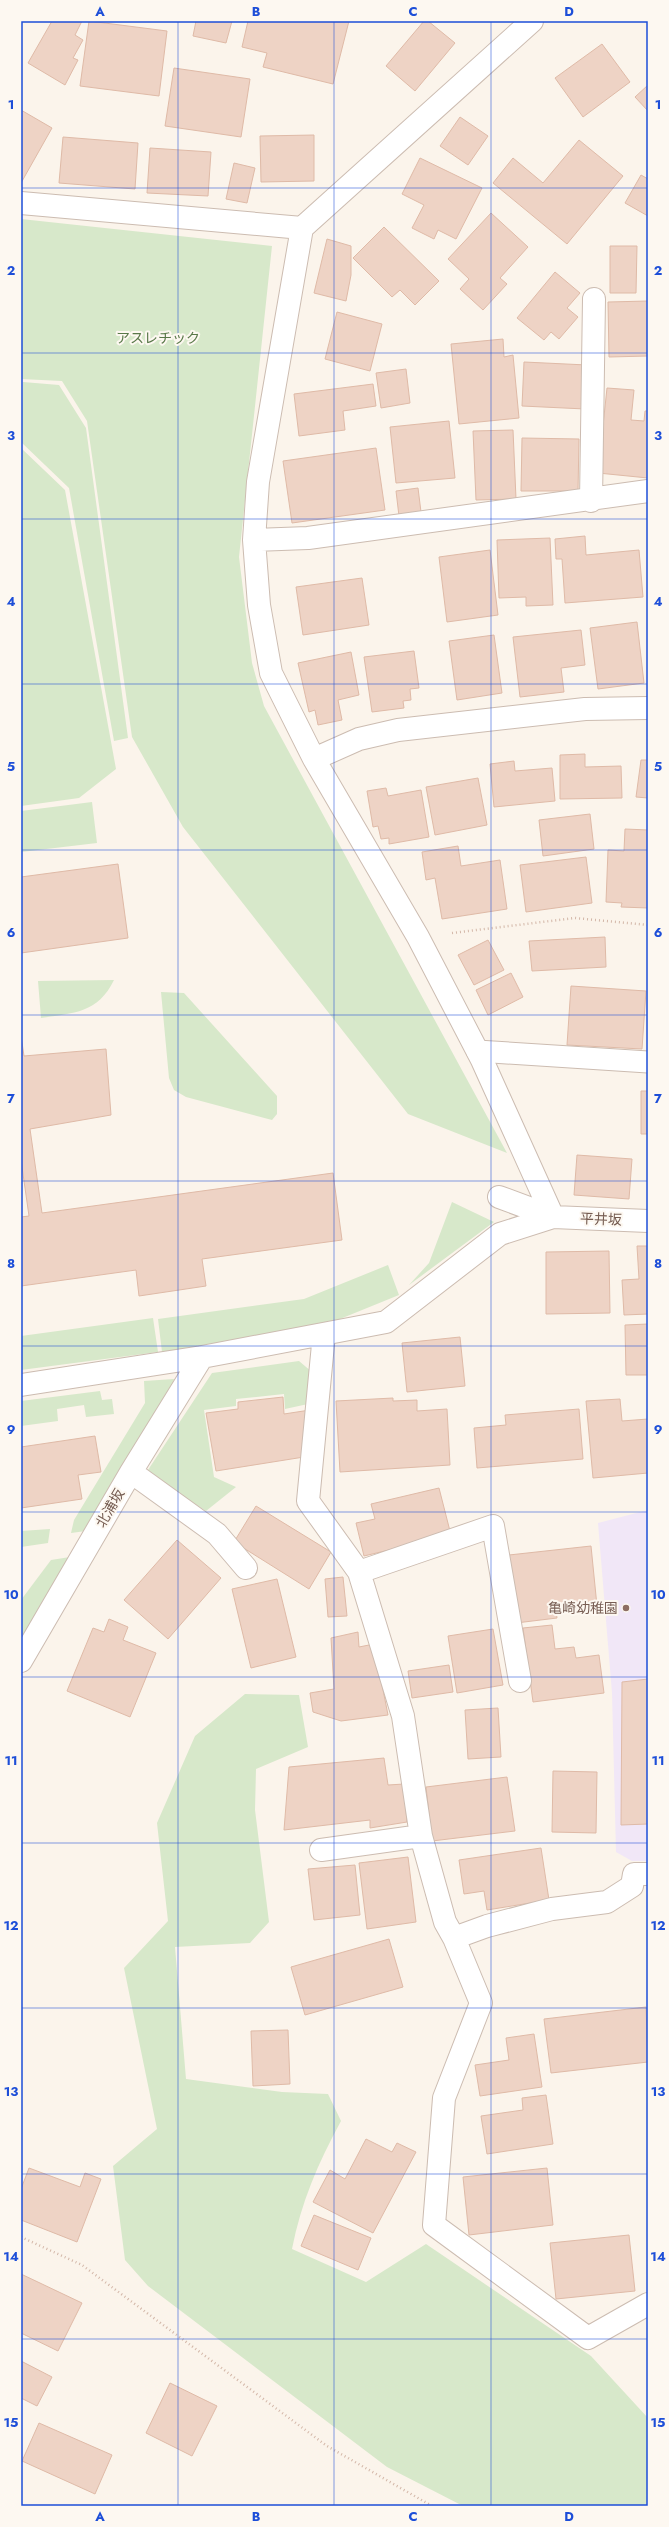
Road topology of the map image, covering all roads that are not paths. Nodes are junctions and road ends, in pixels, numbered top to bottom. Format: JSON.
{"nodes":[{"id":1,"x":532,"y":21,"type":"edge"},
{"id":2,"x":21,"y":202,"type":"edge"},
{"id":3,"x":302,"y":228,"type":"junction"},
{"id":4,"x":594,"y":299,"type":"dead end"},
{"id":5,"x":648,"y":492,"type":"edge"},
{"id":6,"x":591,"y":501,"type":"junction"},
{"id":7,"x":254,"y":540,"type":"junction"},
{"id":8,"x":648,"y":708,"type":"edge"},
{"id":9,"x":314,"y":759,"type":"junction"},
{"id":10,"x":477,"y":1051,"type":"junction"},
{"id":11,"x":648,"y":1062,"type":"edge"},
{"id":12,"x":499,"y":1197,"type":"dead end"},
{"id":13,"x":553,"y":1217,"type":"junction"},
{"id":14,"x":648,"y":1221,"type":"edge"},
{"id":15,"x":324,"y":1334,"type":"junction"},
{"id":16,"x":202,"y":1357,"type":"junction"},
{"id":17,"x":21,"y":1385,"type":"edge"},
{"id":18,"x":130,"y":1472,"type":"junction"},
{"id":19,"x":246,"y":1568,"type":"dead end"},
{"id":20,"x":359,"y":1572,"type":"junction"},
{"id":21,"x":21,"y":1661,"type":"edge"},
{"id":22,"x":520,"y":1681,"type":"dead end"},
{"id":23,"x":421,"y":1836,"type":"junction"},
{"id":24,"x":321,"y":1850,"type":"dead end"},
{"id":25,"x":648,"y":1874,"type":"edge"},
{"id":26,"x":454,"y":1938,"type":"junction"},
{"id":27,"x":648,"y":2304,"type":"edge"}],
"edges":[{"from":1,"to":3,"type":"street"},
{"from":2,"to":3,"type":"street"},
{"from":3,"to":7,"type":"street"},
{"from":4,"to":6,"type":"street"},
{"from":5,"to":6,"type":"street"},
{"from":6,"to":7,"type":"street"},
{"from":7,"to":9,"type":"street"},
{"from":8,"to":9,"type":"street"},
{"from":9,"to":10,"type":"street"},
{"from":10,"to":11,"type":"lane"},
{"from":10,"to":13,"type":"street"},
{"from":12,"to":13,"type":"street"},
{"from":13,"to":14,"type":"street","name":"平井坂"},
{"from":13,"to":15,"type":"street"},
{"from":15,"to":16,"type":"street"},
{"from":15,"to":20,"type":"street"},
{"from":16,"to":17,"type":"street"},
{"from":16,"to":18,"type":"street","name":"北浦坂"},
{"from":18,"to":19,"type":"street"},
{"from":18,"to":21,"type":"street","name":"北浦坂"},
{"from":20,"to":22,"type":"street"},
{"from":20,"to":23,"type":"street"},
{"from":23,"to":24,"type":"street"},
{"from":23,"to":26,"type":"street"},
{"from":25,"to":26,"type":"street"},
{"from":26,"to":27,"type":"street"}]}
